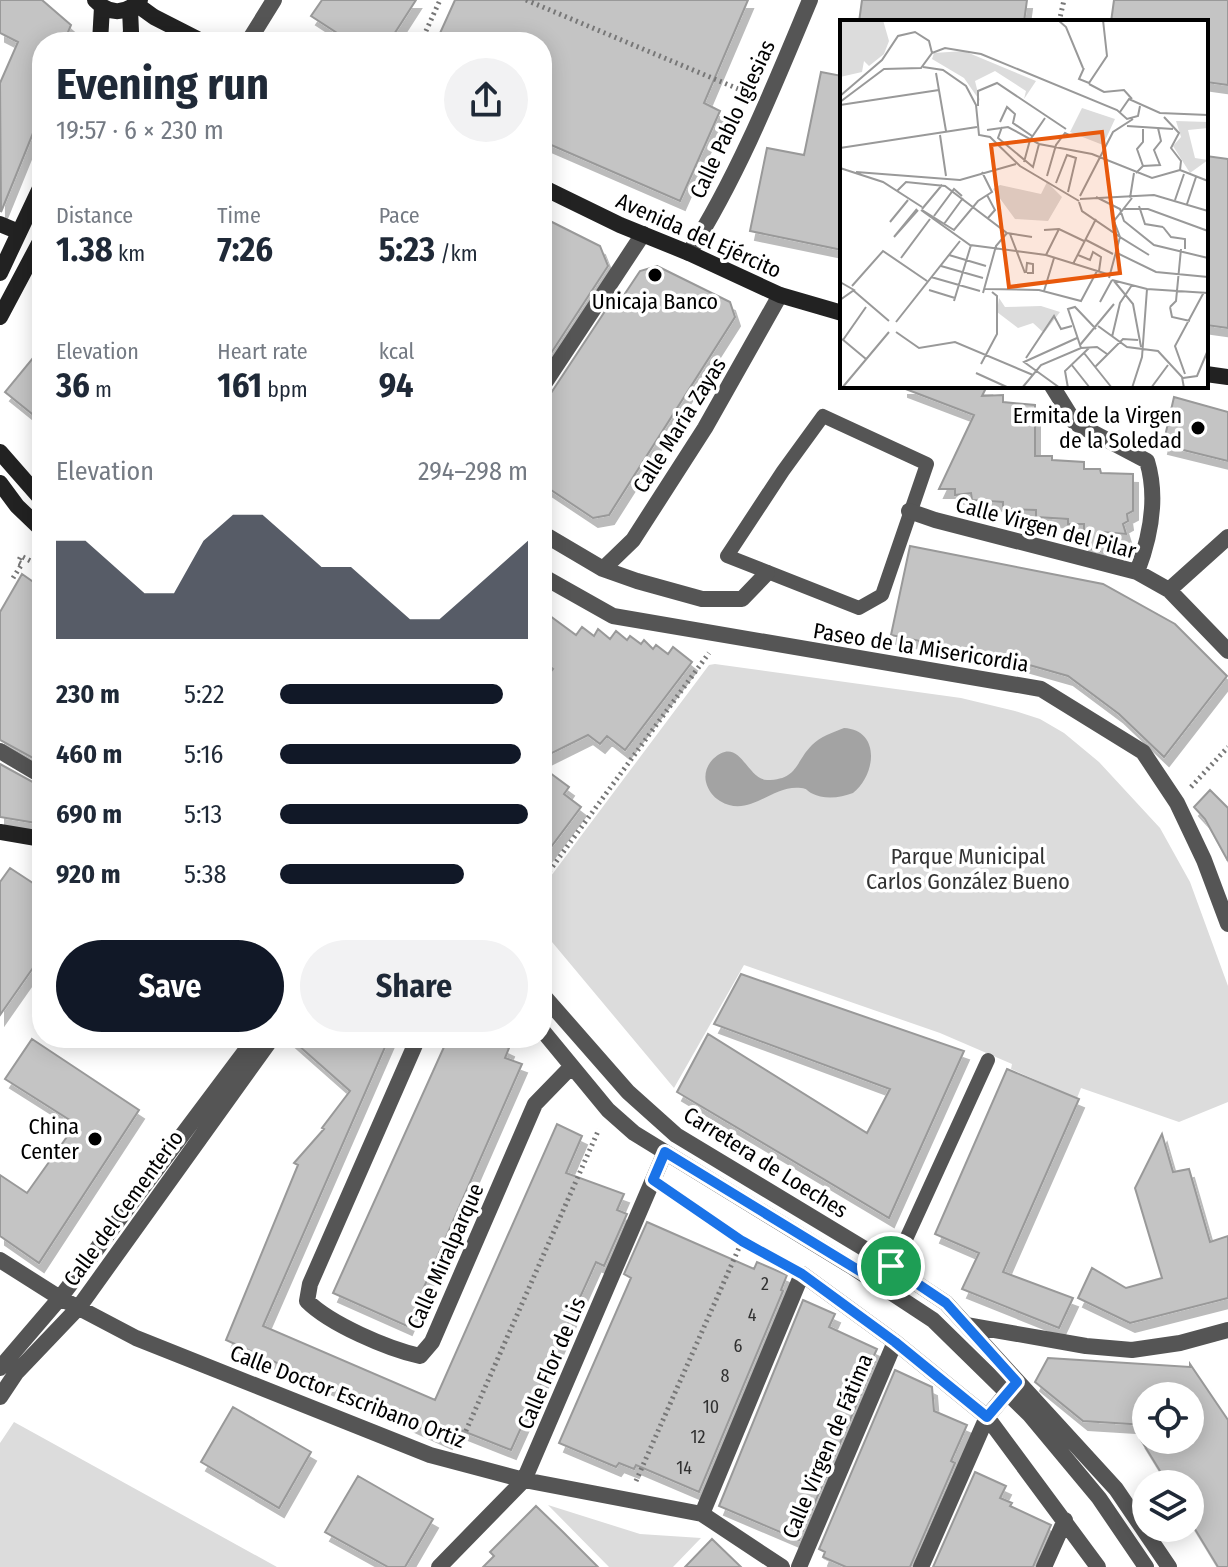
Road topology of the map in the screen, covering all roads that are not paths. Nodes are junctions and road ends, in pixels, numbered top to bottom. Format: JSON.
{"nodes":[{"id":1,"x":274,"y":0,"type":"edge"},
{"id":2,"x":810,"y":0,"type":"edge"},
{"id":3,"x":98,"y":4,"type":"edge"},
{"id":4,"x":135,"y":4,"type":"edge"},
{"id":5,"x":99,"y":32,"type":"edge"},
{"id":6,"x":131,"y":32,"type":"edge"},
{"id":7,"x":183,"y":32,"type":"edge"},
{"id":8,"x":254,"y":32,"type":"edge"},
{"id":9,"x":552,"y":192,"type":"edge"},
{"id":10,"x":32,"y":205,"type":"edge"},
{"id":11,"x":0,"y":224,"type":"edge"},
{"id":12,"x":19,"y":232,"type":"junction"},
{"id":13,"x":643,"y":234,"type":"junction"},
{"id":14,"x":689,"y":253,"type":"junction"},
{"id":15,"x":32,"y":257,"type":"edge"},
{"id":16,"x":0,"y":273,"type":"edge"},
{"id":17,"x":780,"y":295,"type":"junction"},
{"id":18,"x":840,"y":312,"type":"edge"},
{"id":19,"x":0,"y":317,"type":"edge"},
{"id":20,"x":552,"y":372,"type":"edge"},
{"id":21,"x":1208,"y":374,"type":"edge"},
{"id":22,"x":1228,"y":377,"type":"edge"},
{"id":23,"x":1053,"y":388,"type":"edge"},
{"id":24,"x":0,"y":452,"type":"edge"},
{"id":25,"x":0,"y":483,"type":"edge"},
{"id":26,"x":32,"y":489,"type":"edge"},
{"id":27,"x":909,"y":511,"type":"junction"},
{"id":28,"x":32,"y":520,"type":"edge"},
{"id":29,"x":1228,"y":537,"type":"edge"},
{"id":30,"x":552,"y":539,"type":"edge"},
{"id":31,"x":603,"y":569,"type":"junction"},
{"id":32,"x":1137,"y":572,"type":"junction"},
{"id":33,"x":767,"y":573,"type":"junction"},
{"id":34,"x":552,"y":582,"type":"edge"},
{"id":35,"x":1169,"y":590,"type":"junction"},
{"id":36,"x":1228,"y":651,"type":"edge"},
{"id":37,"x":0,"y":751,"type":"edge"},
{"id":38,"x":32,"y":770,"type":"edge"},
{"id":39,"x":0,"y":832,"type":"edge"},
{"id":40,"x":32,"y":837,"type":"edge"},
{"id":41,"x":1228,"y":924,"type":"edge"},
{"id":42,"x":552,"y":1005,"type":"edge"},
{"id":43,"x":552,"y":1043,"type":"edge"},
{"id":44,"x":248,"y":1048,"type":"edge"},
{"id":45,"x":265,"y":1048,"type":"edge"},
{"id":46,"x":414,"y":1048,"type":"edge"},
{"id":47,"x":988,"y":1060,"type":"dead end"},
{"id":48,"x":571,"y":1067,"type":"junction"},
{"id":49,"x":665,"y":1152,"type":"junction"},
{"id":50,"x":0,"y":1260,"type":"edge"},
{"id":51,"x":891,"y":1266,"type":"junction"},
{"id":52,"x":881,"y":1284,"type":"junction"},
{"id":53,"x":60,"y":1298,"type":"junction"},
{"id":54,"x":79,"y":1307,"type":"junction"},
{"id":55,"x":933,"y":1320,"type":"junction"},
{"id":56,"x":968,"y":1326,"type":"junction"},
{"id":57,"x":1228,"y":1330,"type":"edge"},
{"id":58,"x":895,"y":1342,"type":"junction"},
{"id":59,"x":0,"y":1368,"type":"edge"},
{"id":60,"x":1012,"y":1387,"type":"junction"},
{"id":61,"x":0,"y":1397,"type":"edge"},
{"id":62,"x":987,"y":1417,"type":"junction"},
{"id":63,"x":524,"y":1480,"type":"junction"},
{"id":64,"x":702,"y":1514,"type":"junction"},
{"id":65,"x":1065,"y":1520,"type":"junction"},
{"id":66,"x":439,"y":1567,"type":"edge"},
{"id":67,"x":782,"y":1567,"type":"edge"},
{"id":68,"x":799,"y":1567,"type":"edge"},
{"id":69,"x":921,"y":1567,"type":"edge"},
{"id":70,"x":1044,"y":1567,"type":"edge"},
{"id":71,"x":1098,"y":1567,"type":"edge"},
{"id":72,"x":1146,"y":1567,"type":"edge"},
{"id":73,"x":1169,"y":1567,"type":"edge"}],
"edges":[{"from":1,"to":8,"type":"street"},
{"from":2,"to":14,"type":"street","name":"Calle Pablo Iglesias"},
{"from":3,"to":4,"type":"street"},
{"from":3,"to":5,"type":"street"},
{"from":4,"to":6,"type":"street"},
{"from":4,"to":7,"type":"street"},
{"from":9,"to":13,"type":"street","name":"Avenida del Ejército"},
{"from":10,"to":12,"type":"street"},
{"from":11,"to":12,"type":"street"},
{"from":12,"to":16,"type":"street"},
{"from":13,"to":14,"type":"street","name":"Avenida del Ejército"},
{"from":13,"to":20,"type":"street"},
{"from":14,"to":17,"type":"street","name":"Avenida del Ejército"},
{"from":15,"to":19,"type":"street"},
{"from":17,"to":18,"type":"street","name":"Avenida del Ejército"},
{"from":17,"to":31,"type":"street","name":"Calle María Zayas"},
{"from":21,"to":22,"type":"street"},
{"from":23,"to":32,"type":"street"},
{"from":24,"to":26,"type":"street"},
{"from":25,"to":28,"type":"street"},
{"from":27,"to":32,"type":"street","name":"Calle Virgen del Pilar"},
{"from":27,"to":33,"type":"lane"},
{"from":27,"to":33,"type":"lane"},
{"from":29,"to":35,"type":"street"},
{"from":30,"to":31,"type":"street"},
{"from":31,"to":33,"type":"street"},
{"from":32,"to":35,"type":"street","name":"Calle Virgen del Pilar"},
{"from":34,"to":41,"type":"street","name":"Paseo de la Misericordia"},
{"from":35,"to":36,"type":"street","name":"Calle Virgen del Pilar"},
{"from":37,"to":38,"type":"street"},
{"from":39,"to":40,"type":"street"},
{"from":42,"to":51,"type":"street","name":"Carretera de Loeches"},
{"from":43,"to":48,"type":"street","name":"Carretera de Loeches"},
{"from":44,"to":53,"type":"street","name":"Calle del Cementerio"},
{"from":45,"to":54,"type":"street","name":"Calle del Cementerio"},
{"from":46,"to":48,"type":"street","name":"Calle Miralparque"},
{"from":47,"to":51,"type":"lane"},
{"from":48,"to":49,"type":"street","name":"Carretera de Loeches"},
{"from":49,"to":52,"type":"street","name":"Carretera de Loeches"},
{"from":49,"to":63,"type":"street","name":"Calle Flor de Lis"},
{"from":50,"to":53,"type":"street","name":"Calle Doctor Escribano Ortiz"},
{"from":51,"to":52,"type":"lane"},
{"from":51,"to":56,"type":"street","name":"Carretera de Loeches"},
{"from":52,"to":55,"type":"street","name":"Carretera de Loeches"},
{"from":53,"to":54,"type":"street","name":"Calle Doctor Escribano Ortiz"},
{"from":53,"to":59,"type":"street","name":"Calle del Cementerio"},
{"from":54,"to":61,"type":"street","name":"Calle del Cementerio"},
{"from":54,"to":63,"type":"street","name":"Calle Doctor Escribano Ortiz"},
{"from":55,"to":56,"type":"street"},
{"from":55,"to":60,"type":"street","name":"Carretera de Loeches"},
{"from":56,"to":57,"type":"street"},
{"from":56,"to":60,"type":"street","name":"Carretera de Loeches"},
{"from":58,"to":62,"type":"street"},
{"from":58,"to":64,"type":"street"},
{"from":58,"to":68,"type":"street","name":"Calle Virgen de Fátima"},
{"from":60,"to":62,"type":"street"},
{"from":60,"to":72,"type":"street","name":"Carretera de Loeches"},
{"from":60,"to":73,"type":"street","name":"Carretera de Loeches"},
{"from":62,"to":65,"type":"street"},
{"from":62,"to":69,"type":"street"},
{"from":63,"to":64,"type":"street","name":"Calle Doctor Escribano Ortiz"},
{"from":63,"to":66,"type":"street","name":"Calle Flor de Lis"},
{"from":64,"to":67,"type":"street","name":"Calle Doctor Escribano Ortiz"},
{"from":65,"to":70,"type":"street"},
{"from":65,"to":71,"type":"street"}]}
